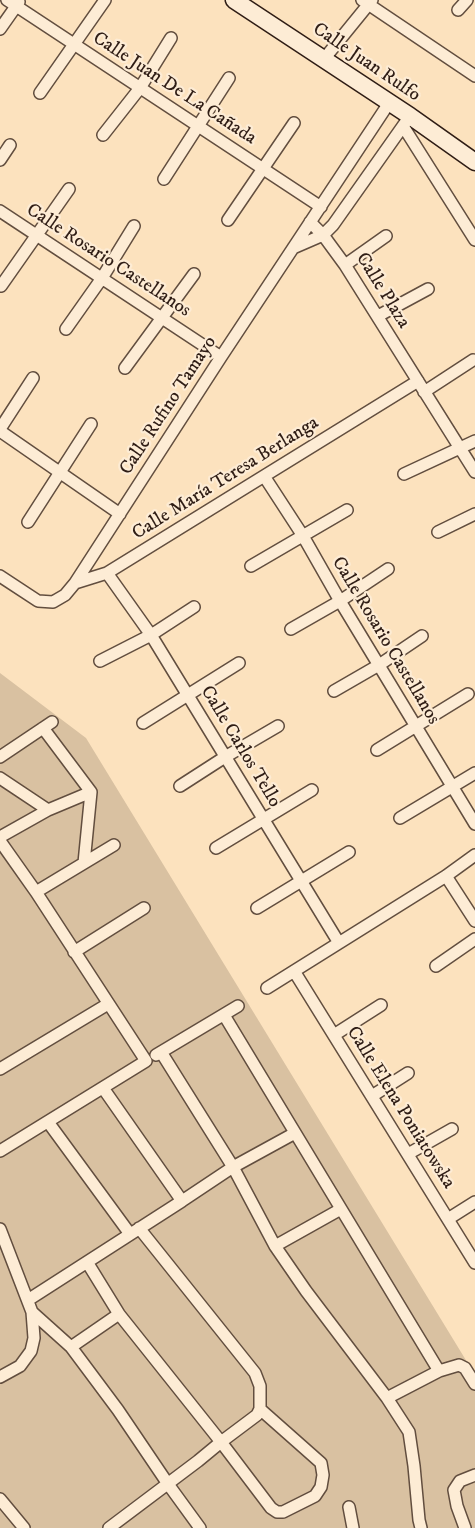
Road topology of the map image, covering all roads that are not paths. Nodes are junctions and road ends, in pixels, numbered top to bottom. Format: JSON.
{"nodes":[{"id":1,"x":105,"y":0,"type":"edge"},
{"id":2,"x":234,"y":0,"type":"edge"},
{"id":3,"x":467,"y":0,"type":"edge"},
{"id":4,"x":14,"y":2,"type":"edge"},
{"id":5,"x":367,"y":2,"type":"edge"},
{"id":6,"x":458,"y":10,"type":"dead end"},
{"id":7,"x":0,"y":29,"type":"edge"},
{"id":8,"x":171,"y":38,"type":"dead end"},
{"id":9,"x":74,"y":44,"type":"junction"},
{"id":10,"x":324,"y":59,"type":"junction"},
{"id":11,"x":475,"y":76,"type":"edge"},
{"id":12,"x":229,"y":78,"type":"dead end"},
{"id":13,"x":140,"y":88,"type":"junction"},
{"id":14,"x":40,"y":93,"type":"dead end"},
{"id":15,"x":389,"y":104,"type":"junction"},
{"id":16,"x":406,"y":121,"type":"junction"},
{"id":17,"x":294,"y":123,"type":"dead end"},
{"id":18,"x":199,"y":126,"type":"junction"},
{"id":19,"x":103,"y":135,"type":"dead end"},
{"id":20,"x":10,"y":145,"type":"dead end"},
{"id":21,"x":0,"y":160,"type":"edge"},
{"id":22,"x":475,"y":162,"type":"edge"},
{"id":23,"x":263,"y":169,"type":"junction"},
{"id":24,"x":164,"y":179,"type":"dead end"},
{"id":25,"x":69,"y":189,"type":"dead end"},
{"id":26,"x":321,"y":207,"type":"junction"},
{"id":27,"x":0,"y":211,"type":"edge"},
{"id":28,"x":228,"y":220,"type":"dead end"},
{"id":29,"x":310,"y":222,"type":"junction"},
{"id":30,"x":134,"y":226,"type":"dead end"},
{"id":31,"x":37,"y":235,"type":"junction"},
{"id":32,"x":323,"y":235,"type":"junction"},
{"id":33,"x":386,"y":236,"type":"dead end"},
{"id":34,"x":475,"y":240,"type":"edge"},
{"id":35,"x":294,"y":248,"type":"junction"},
{"id":36,"x":346,"y":265,"type":"junction"},
{"id":37,"x":194,"y":274,"type":"dead end"},
{"id":38,"x":102,"y":278,"type":"junction"},
{"id":39,"x":1,"y":286,"type":"edge"},
{"id":40,"x":428,"y":289,"type":"dead end"},
{"id":41,"x":378,"y":316,"type":"junction"},
{"id":42,"x":161,"y":318,"type":"junction"},
{"id":43,"x":66,"y":329,"type":"dead end"},
{"id":44,"x":221,"y":357,"type":"junction"},
{"id":45,"x":473,"y":360,"type":"dead end"},
{"id":46,"x":125,"y":368,"type":"dead end"},
{"id":47,"x":33,"y":378,"type":"dead end"},
{"id":48,"x":418,"y":381,"type":"junction"},
{"id":49,"x":424,"y":392,"type":"junction"},
{"id":50,"x":91,"y":424,"type":"dead end"},
{"id":51,"x":0,"y":430,"type":"edge"},
{"id":52,"x":475,"y":441,"type":"edge"},
{"id":53,"x":460,"y":448,"type":"junction"},
{"id":54,"x":60,"y":472,"type":"junction"},
{"id":55,"x":475,"y":472,"type":"edge"},
{"id":56,"x":404,"y":474,"type":"dead end"},
{"id":57,"x":264,"y":476,"type":"junction"},
{"id":58,"x":347,"y":510,"type":"dead end"},
{"id":59,"x":120,"y":514,"type":"junction"},
{"id":60,"x":475,"y":514,"type":"edge"},
{"id":61,"x":28,"y":522,"type":"dead end"},
{"id":62,"x":438,"y":532,"type":"dead end"},
{"id":63,"x":303,"y":536,"type":"junction"},
{"id":64,"x":251,"y":566,"type":"dead end"},
{"id":65,"x":388,"y":569,"type":"dead end"},
{"id":66,"x":107,"y":573,"type":"junction"},
{"id":67,"x":0,"y":576,"type":"edge"},
{"id":68,"x":75,"y":583,"type":"junction"},
{"id":69,"x":340,"y":601,"type":"junction"},
{"id":70,"x":194,"y":607,"type":"dead end"},
{"id":71,"x":291,"y":629,"type":"dead end"},
{"id":72,"x":151,"y":635,"type":"junction"},
{"id":73,"x":422,"y":636,"type":"dead end"},
{"id":74,"x":100,"y":662,"type":"dead end"},
{"id":75,"x":239,"y":664,"type":"dead end"},
{"id":76,"x":379,"y":665,"type":"junction"},
{"id":77,"x":334,"y":691,"type":"dead end"},
{"id":78,"x":468,"y":694,"type":"dead end"},
{"id":79,"x":188,"y":696,"type":"junction"},
{"id":80,"x":143,"y":723,"type":"dead end"},
{"id":81,"x":278,"y":726,"type":"dead end"},
{"id":82,"x":417,"y":726,"type":"junction"},
{"id":83,"x":378,"y":750,"type":"dead end"},
{"id":84,"x":0,"y":757,"type":"edge"},
{"id":85,"x":225,"y":757,"type":"junction"},
{"id":86,"x":475,"y":773,"type":"edge"},
{"id":87,"x":0,"y":778,"type":"edge"},
{"id":88,"x":180,"y":786,"type":"dead end"},
{"id":89,"x":453,"y":786,"type":"junction"},
{"id":90,"x":312,"y":790,"type":"dead end"},
{"id":91,"x":91,"y":792,"type":"junction"},
{"id":92,"x":48,"y":810,"type":"junction"},
{"id":93,"x":400,"y":818,"type":"dead end"},
{"id":94,"x":264,"y":819,"type":"junction"},
{"id":95,"x":475,"y":824,"type":"edge"},
{"id":96,"x":0,"y":837,"type":"edge"},
{"id":97,"x":0,"y":842,"type":"edge"},
{"id":98,"x":114,"y":846,"type":"dead end"},
{"id":99,"x":216,"y":848,"type":"dead end"},
{"id":100,"x":349,"y":852,"type":"dead end"},
{"id":101,"x":475,"y":854,"type":"edge"},
{"id":102,"x":84,"y":863,"type":"junction"},
{"id":103,"x":446,"y":876,"type":"junction"},
{"id":104,"x":300,"y":881,"type":"junction"},
{"id":105,"x":36,"y":892,"type":"junction"},
{"id":106,"x":144,"y":908,"type":"dead end"},
{"id":107,"x":257,"y":908,"type":"dead end"},
{"id":108,"x":475,"y":921,"type":"edge"},
{"id":109,"x":475,"y":939,"type":"edge"},
{"id":110,"x":339,"y":942,"type":"junction"},
{"id":111,"x":74,"y":952,"type":"junction"},
{"id":112,"x":436,"y":966,"type":"dead end"},
{"id":113,"x":294,"y":971,"type":"junction"},
{"id":114,"x":267,"y":988,"type":"dead end"},
{"id":115,"x":108,"y":1004,"type":"junction"},
{"id":116,"x":381,"y":1005,"type":"dead end"},
{"id":117,"x":238,"y":1006,"type":"dead end"},
{"id":118,"x":224,"y":1015,"type":"junction"},
{"id":119,"x":334,"y":1036,"type":"junction"},
{"id":120,"x":161,"y":1052,"type":"junction"},
{"id":121,"x":146,"y":1061,"type":"junction"},
{"id":122,"x":0,"y":1069,"type":"edge"},
{"id":123,"x":408,"y":1073,"type":"dead end"},
{"id":124,"x":103,"y":1088,"type":"junction"},
{"id":125,"x":372,"y":1096,"type":"junction"},
{"id":126,"x":48,"y":1122,"type":"junction"},
{"id":127,"x":452,"y":1129,"type":"dead end"},
{"id":128,"x":295,"y":1134,"type":"junction"},
{"id":129,"x":0,"y":1151,"type":"edge"},
{"id":130,"x":408,"y":1154,"type":"junction"},
{"id":131,"x":233,"y":1168,"type":"junction"},
{"id":132,"x":182,"y":1200,"type":"junction"},
{"id":133,"x":475,"y":1202,"type":"edge"},
{"id":134,"x":341,"y":1209,"type":"junction"},
{"id":135,"x":448,"y":1219,"type":"junction"},
{"id":136,"x":0,"y":1229,"type":"edge"},
{"id":137,"x":134,"y":1231,"type":"junction"},
{"id":138,"x":274,"y":1246,"type":"junction"},
{"id":139,"x":87,"y":1262,"type":"junction"},
{"id":140,"x":475,"y":1263,"type":"edge"},
{"id":141,"x":30,"y":1306,"type":"junction"},
{"id":142,"x":119,"y":1314,"type":"junction"},
{"id":143,"x":71,"y":1347,"type":"junction"},
{"id":144,"x":439,"y":1371,"type":"junction"},
{"id":145,"x":0,"y":1377,"type":"edge"},
{"id":146,"x":475,"y":1384,"type":"edge"},
{"id":147,"x":387,"y":1398,"type":"junction"},
{"id":148,"x":260,"y":1409,"type":"junction"},
{"id":149,"x":221,"y":1442,"type":"junction"},
{"id":150,"x":475,"y":1475,"type":"edge"},
{"id":151,"x":168,"y":1484,"type":"junction"},
{"id":152,"x":0,"y":1499,"type":"edge"},
{"id":153,"x":349,"y":1507,"type":"dead end"},
{"id":154,"x":24,"y":1528,"type":"edge"},
{"id":155,"x":109,"y":1528,"type":"edge"},
{"id":156,"x":200,"y":1528,"type":"edge"},
{"id":157,"x":353,"y":1528,"type":"edge"},
{"id":158,"x":421,"y":1528,"type":"edge"},
{"id":159,"x":465,"y":1528,"type":"edge"}],
"edges":[{"from":1,"to":9,"type":"street"},
{"from":2,"to":10,"type":"main road","name":"Calle Juan Rulfo"},
{"from":3,"to":6,"type":"street"},
{"from":4,"to":7,"type":"street"},
{"from":4,"to":9,"type":"street","name":"Calle Juan De La Cañada"},
{"from":5,"to":10,"type":"street"},
{"from":5,"to":11,"type":"street"},
{"from":8,"to":13,"type":"street"},
{"from":9,"to":13,"type":"street","name":"Calle Juan De La Cañada"},
{"from":9,"to":14,"type":"street"},
{"from":10,"to":15,"type":"main road","name":"Calle Juan Rulfo"},
{"from":12,"to":18,"type":"street"},
{"from":13,"to":18,"type":"street","name":"Calle Juan De La Cañada"},
{"from":13,"to":19,"type":"street"},
{"from":15,"to":16,"type":"main road","name":"Calle Juan Rulfo"},
{"from":15,"to":26,"type":"street","name":"Calle Rufino Tamayo"},
{"from":16,"to":22,"type":"main road","name":"Calle Juan Rulfo"},
{"from":16,"to":32,"type":"street"},
{"from":16,"to":34,"type":"street"},
{"from":17,"to":23,"type":"street"},
{"from":18,"to":23,"type":"street","name":"Calle Juan De La Cañada"},
{"from":18,"to":24,"type":"street"},
{"from":20,"to":21,"type":"street"},
{"from":23,"to":26,"type":"street","name":"Calle Juan De La Cañada"},
{"from":23,"to":28,"type":"street"},
{"from":25,"to":31,"type":"street"},
{"from":26,"to":29,"type":"street","name":"Calle Rufino Tamayo"},
{"from":27,"to":31,"type":"street","name":"Calle Rosario Castellanos"},
{"from":29,"to":32,"type":"street","name":"Calle Plaza"},
{"from":29,"to":35,"type":"street","name":"Calle Rufino Tamayo"},
{"from":30,"to":38,"type":"street"},
{"from":31,"to":38,"type":"street","name":"Calle Rosario Castellanos"},
{"from":31,"to":39,"type":"street"},
{"from":32,"to":35,"type":"street"},
{"from":32,"to":36,"type":"street","name":"Calle Plaza"},
{"from":33,"to":36,"type":"street"},
{"from":35,"to":44,"type":"street","name":"Calle Rufino Tamayo"},
{"from":36,"to":41,"type":"street","name":"Calle Plaza"},
{"from":37,"to":42,"type":"street"},
{"from":38,"to":42,"type":"street","name":"Calle Rosario Castellanos"},
{"from":38,"to":43,"type":"street"},
{"from":40,"to":41,"type":"street"},
{"from":41,"to":48,"type":"street","name":"Calle Plaza"},
{"from":42,"to":44,"type":"street","name":"Calle Rosario Castellanos"},
{"from":42,"to":46,"type":"street"},
{"from":44,"to":59,"type":"street","name":"Calle Rufino Tamayo"},
{"from":45,"to":49,"type":"street"},
{"from":47,"to":51,"type":"street"},
{"from":48,"to":49,"type":"street","name":"Calle Plaza"},
{"from":48,"to":57,"type":"street","name":"Calle María Teresa Berlanga"},
{"from":49,"to":53,"type":"street","name":"Calle Plaza"},
{"from":50,"to":54,"type":"street"},
{"from":51,"to":54,"type":"street"},
{"from":52,"to":53,"type":"street"},
{"from":53,"to":55,"type":"street","name":"Calle Plaza"},
{"from":53,"to":56,"type":"street"},
{"from":54,"to":59,"type":"street"},
{"from":54,"to":61,"type":"street"},
{"from":57,"to":63,"type":"street","name":"Calle Rosario Castellanos"},
{"from":57,"to":66,"type":"street","name":"Calle María Teresa Berlanga"},
{"from":58,"to":63,"type":"street"},
{"from":59,"to":68,"type":"street","name":"Calle Rufino Tamayo"},
{"from":60,"to":62,"type":"street"},
{"from":63,"to":64,"type":"street"},
{"from":63,"to":69,"type":"street","name":"Calle Rosario Castellanos"},
{"from":65,"to":69,"type":"street"},
{"from":66,"to":68,"type":"street","name":"Calle María Teresa Berlanga"},
{"from":66,"to":72,"type":"street","name":"Calle Carlos Tello"},
{"from":67,"to":68,"type":"street","name":"Calle María Teresa Berlanga"},
{"from":69,"to":71,"type":"street"},
{"from":69,"to":76,"type":"street","name":"Calle Rosario Castellanos"},
{"from":70,"to":72,"type":"street"},
{"from":72,"to":74,"type":"street"},
{"from":72,"to":79,"type":"street","name":"Calle Carlos Tello"},
{"from":73,"to":76,"type":"street"},
{"from":75,"to":79,"type":"street"},
{"from":76,"to":77,"type":"street"},
{"from":76,"to":82,"type":"street","name":"Calle Rosario Castellanos"},
{"from":78,"to":82,"type":"street"},
{"from":79,"to":80,"type":"street"},
{"from":79,"to":85,"type":"street","name":"Calle Carlos Tello"},
{"from":81,"to":85,"type":"street"},
{"from":82,"to":83,"type":"street"},
{"from":82,"to":89,"type":"street","name":"Calle Rosario Castellanos"},
{"from":84,"to":91,"type":"street"},
{"from":85,"to":88,"type":"street"},
{"from":85,"to":94,"type":"street","name":"Calle Carlos Tello"},
{"from":86,"to":89,"type":"street"},
{"from":87,"to":92,"type":"street"},
{"from":89,"to":93,"type":"street"},
{"from":89,"to":95,"type":"street","name":"Calle Rosario Castellanos"},
{"from":90,"to":94,"type":"street"},
{"from":91,"to":92,"type":"street"},
{"from":91,"to":102,"type":"street"},
{"from":92,"to":96,"type":"street"},
{"from":94,"to":99,"type":"street"},
{"from":94,"to":104,"type":"street","name":"Calle Carlos Tello"},
{"from":97,"to":105,"type":"street"},
{"from":98,"to":102,"type":"street"},
{"from":100,"to":104,"type":"street"},
{"from":101,"to":103,"type":"street"},
{"from":102,"to":105,"type":"street"},
{"from":103,"to":108,"type":"street"},
{"from":103,"to":110,"type":"street"},
{"from":104,"to":107,"type":"street"},
{"from":104,"to":110,"type":"street","name":"Calle Carlos Tello"},
{"from":105,"to":111,"type":"street"},
{"from":106,"to":111,"type":"street"},
{"from":109,"to":112,"type":"street"},
{"from":110,"to":113,"type":"street"},
{"from":111,"to":115,"type":"street"},
{"from":113,"to":114,"type":"street"},
{"from":113,"to":119,"type":"street","name":"Calle Elena Poniatowska"},
{"from":115,"to":121,"type":"street"},
{"from":115,"to":122,"type":"street"},
{"from":116,"to":119,"type":"street"},
{"from":117,"to":118,"type":"street"},
{"from":118,"to":120,"type":"street"},
{"from":118,"to":128,"type":"street"},
{"from":119,"to":125,"type":"street","name":"Calle Elena Poniatowska"},
{"from":120,"to":121,"type":"street"},
{"from":120,"to":131,"type":"street"},
{"from":121,"to":124,"type":"street"},
{"from":123,"to":125,"type":"street"},
{"from":124,"to":126,"type":"street"},
{"from":124,"to":132,"type":"street"},
{"from":125,"to":130,"type":"street","name":"Calle Elena Poniatowska"},
{"from":126,"to":129,"type":"street"},
{"from":126,"to":137,"type":"street"},
{"from":127,"to":130,"type":"street"},
{"from":128,"to":131,"type":"street"},
{"from":128,"to":134,"type":"street"},
{"from":130,"to":135,"type":"street","name":"Calle Elena Poniatowska"},
{"from":131,"to":132,"type":"street"},
{"from":131,"to":138,"type":"street"},
{"from":132,"to":137,"type":"street"},
{"from":133,"to":135,"type":"street"},
{"from":134,"to":138,"type":"street"},
{"from":134,"to":144,"type":"street"},
{"from":135,"to":140,"type":"street","name":"Calle Elena Poniatowska"},
{"from":136,"to":141,"type":"street"},
{"from":137,"to":139,"type":"street"},
{"from":137,"to":148,"type":"street"},
{"from":138,"to":147,"type":"street"},
{"from":139,"to":141,"type":"street"},
{"from":139,"to":142,"type":"street"},
{"from":141,"to":143,"type":"street"},
{"from":141,"to":145,"type":"street"},
{"from":142,"to":143,"type":"street"},
{"from":142,"to":149,"type":"street"},
{"from":143,"to":151,"type":"street"},
{"from":144,"to":146,"type":"street"},
{"from":144,"to":147,"type":"street"},
{"from":147,"to":158,"type":"street"},
{"from":148,"to":149,"type":"street"},
{"from":148,"to":149,"type":"street"},
{"from":149,"to":151,"type":"street"},
{"from":150,"to":159,"type":"street"},
{"from":151,"to":155,"type":"street"},
{"from":151,"to":156,"type":"street"},
{"from":152,"to":154,"type":"street"},
{"from":153,"to":157,"type":"street"}]}
